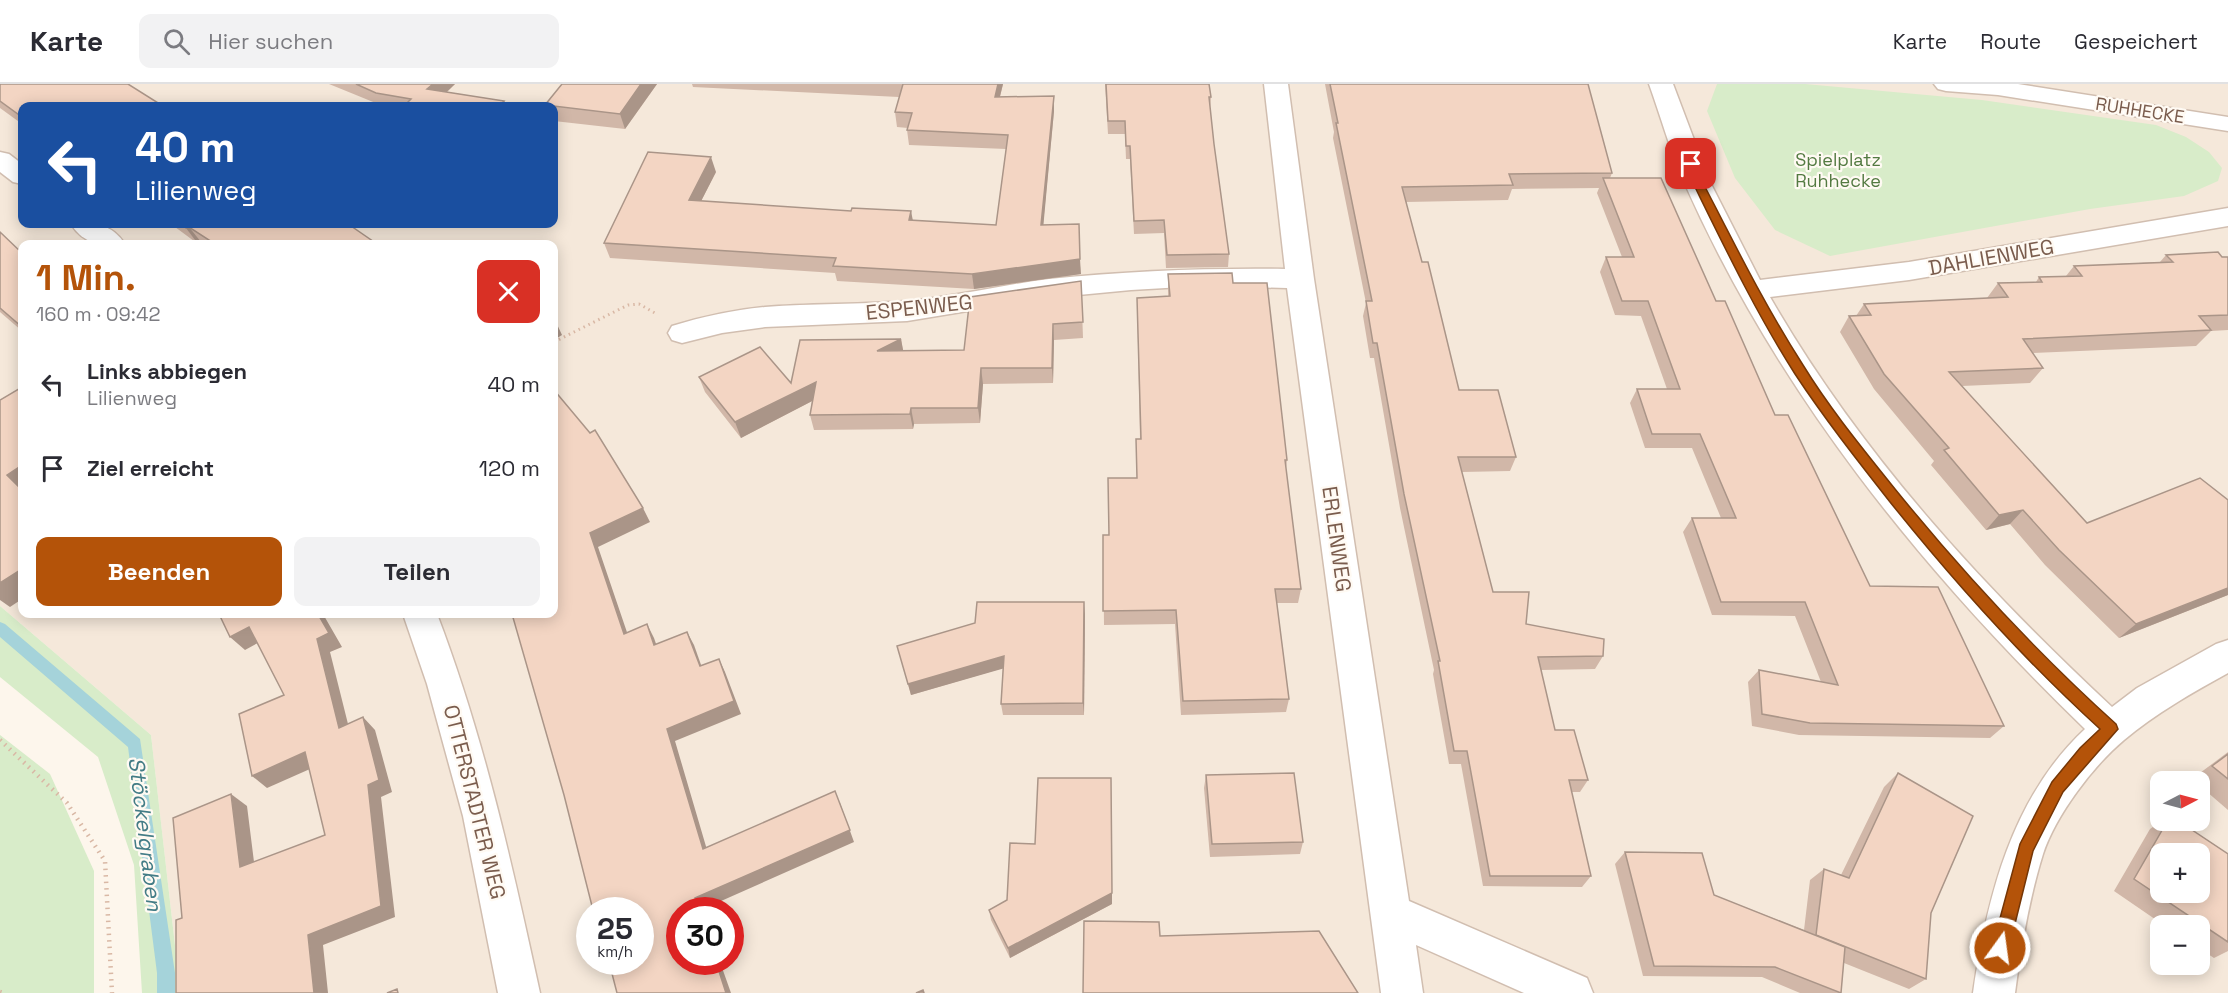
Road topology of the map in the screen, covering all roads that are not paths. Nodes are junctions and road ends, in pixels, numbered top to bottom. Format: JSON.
{"nodes":[{"id":1,"x":1276,"y":84,"type":"edge"},
{"id":2,"x":1660,"y":84,"type":"edge"},
{"id":3,"x":1946,"y":84,"type":"edge"},
{"id":4,"x":2227,"y":126,"type":"edge"},
{"id":5,"x":0,"y":160,"type":"edge"},
{"id":6,"x":18,"y":173,"type":"edge"},
{"id":7,"x":2228,"y":217,"type":"edge"},
{"id":8,"x":89,"y":228,"type":"edge"},
{"id":9,"x":106,"y":240,"type":"edge"},
{"id":10,"x":1300,"y":279,"type":"junction"},
{"id":11,"x":1752,"y":290,"type":"junction"},
{"id":12,"x":682,"y":333,"type":"road end"},
{"id":13,"x":421,"y":618,"type":"edge"},
{"id":14,"x":2228,"y":655,"type":"edge"},
{"id":15,"x":2110,"y":729,"type":"junction"},
{"id":16,"x":1391,"y":913,"type":"junction"},
{"id":17,"x":519,"y":993,"type":"edge"},
{"id":18,"x":1402,"y":993,"type":"edge"},
{"id":19,"x":1572,"y":993,"type":"edge"},
{"id":20,"x":1994,"y":993,"type":"edge"}],
"edges":[{"from":1,"to":10,"type":"street","name":"ERLENWEG"},
{"from":2,"to":11,"type":"street"},
{"from":3,"to":4,"type":"street","name":"RUHHECKE"},
{"from":5,"to":6,"type":"street"},
{"from":7,"to":11,"type":"street","name":"DAHLIENWEG"},
{"from":8,"to":9,"type":"street"},
{"from":10,"to":12,"type":"street","name":"ESPENWEG"},
{"from":10,"to":16,"type":"street","name":"ERLENWEG"},
{"from":11,"to":15,"type":"street"},
{"from":13,"to":17,"type":"street","name":"OTTERSTADTER WEG"},
{"from":14,"to":15,"type":"street"},
{"from":15,"to":20,"type":"street"},
{"from":16,"to":18,"type":"street","name":"ERLENWEG"},
{"from":16,"to":19,"type":"street"}]}
